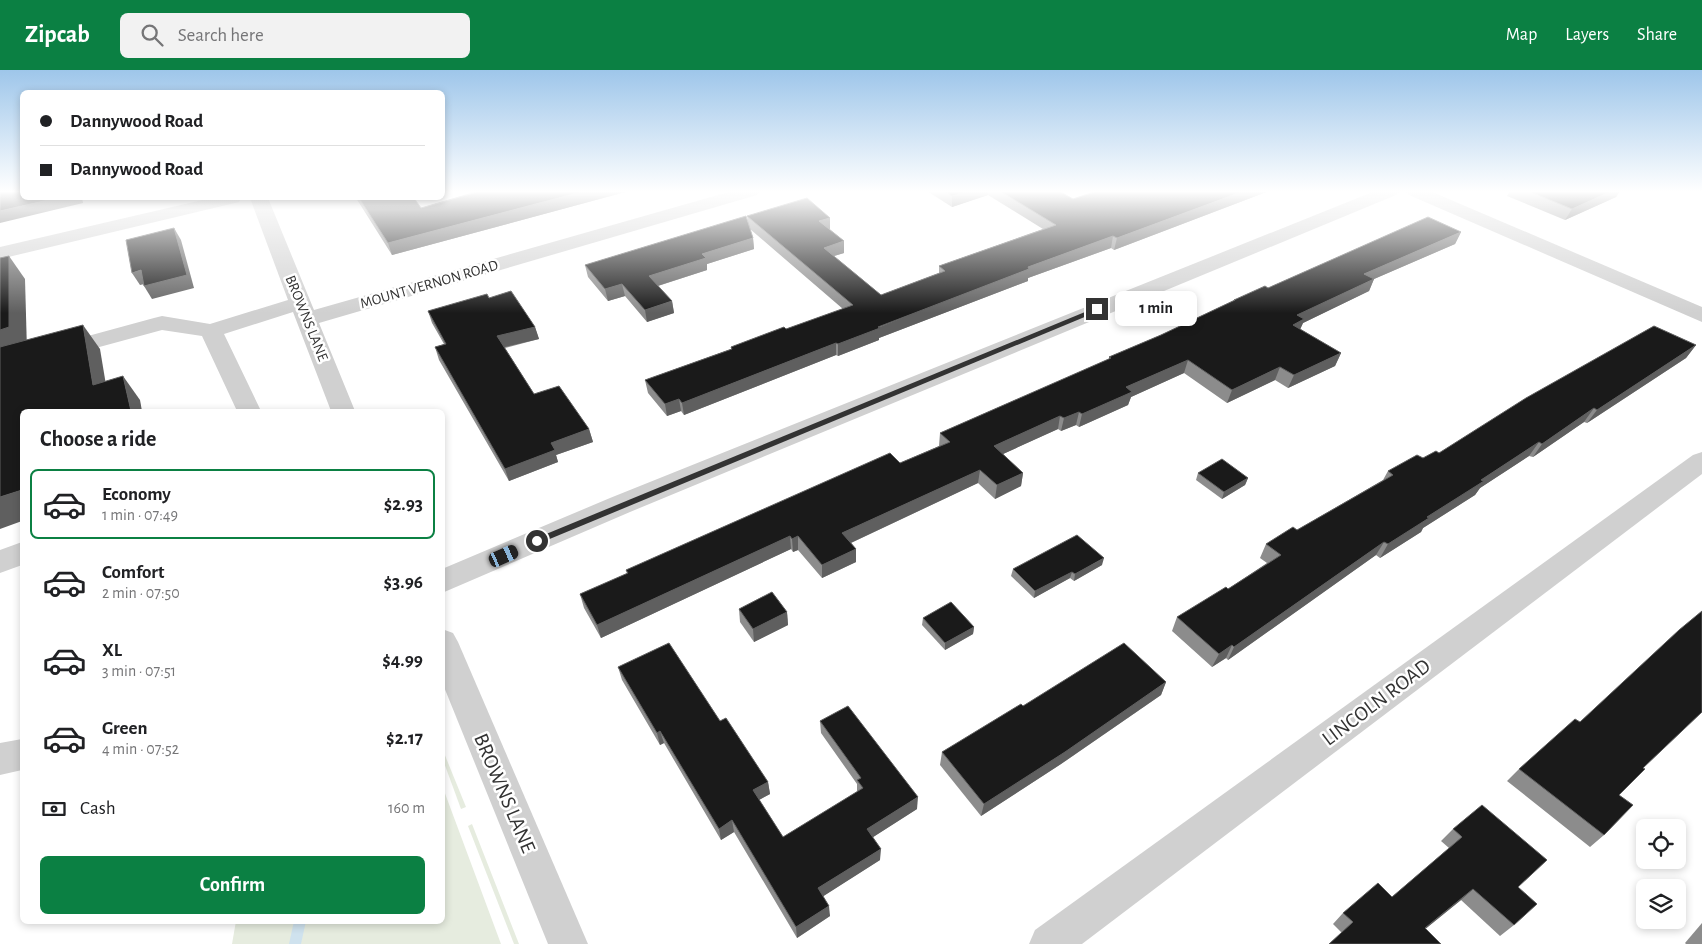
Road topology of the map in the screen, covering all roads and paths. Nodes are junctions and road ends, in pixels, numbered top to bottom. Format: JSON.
{"nodes":[{"id":1,"x":87,"y":232,"type":"edge"},
{"id":2,"x":272,"y":232,"type":"edge"},
{"id":3,"x":599,"y":232,"type":"edge"},
{"id":4,"x":1290,"y":232,"type":"edge"},
{"id":5,"x":1509,"y":232,"type":"edge"},
{"id":6,"x":0,"y":252,"type":"edge"},
{"id":7,"x":304,"y":311,"type":"junction"},
{"id":8,"x":1702,"y":316,"type":"edge"},
{"id":9,"x":211,"y":332,"type":"junction"},
{"id":10,"x":0,"y":367,"type":"edge"},
{"id":11,"x":248,"y":409,"type":"edge"},
{"id":12,"x":342,"y":409,"type":"edge"},
{"id":13,"x":1702,"y":461,"type":"edge"},
{"id":14,"x":20,"y":554,"type":"edge"},
{"id":15,"x":0,"y":562,"type":"edge"},
{"id":16,"x":445,"y":581,"type":"edge"},
{"id":17,"x":445,"y":649,"type":"edge"},
{"id":18,"x":20,"y":755,"type":"edge"},
{"id":19,"x":0,"y":759,"type":"edge"},
{"id":20,"x":568,"y":944,"type":"edge"},
{"id":21,"x":1050,"y":944,"type":"edge"}],
"edges":[{"from":1,"to":6,"type":"street"},
{"from":2,"to":7,"type":"street","name":"BROWNS LANE"},
{"from":3,"to":7,"type":"street","name":"MOUNT VERNON ROAD"},
{"from":4,"to":16,"type":"street"},
{"from":5,"to":8,"type":"street"},
{"from":7,"to":9,"type":"street","name":"MOUNT VERNON ROAD"},
{"from":7,"to":12,"type":"street","name":"BROWNS LANE"},
{"from":9,"to":10,"type":"street"},
{"from":9,"to":11,"type":"street"},
{"from":13,"to":21,"type":"street","name":"LINCOLN ROAD"},
{"from":14,"to":15,"type":"street"},
{"from":17,"to":20,"type":"street","name":"BROWNS LANE"},
{"from":18,"to":19,"type":"street"}]}
